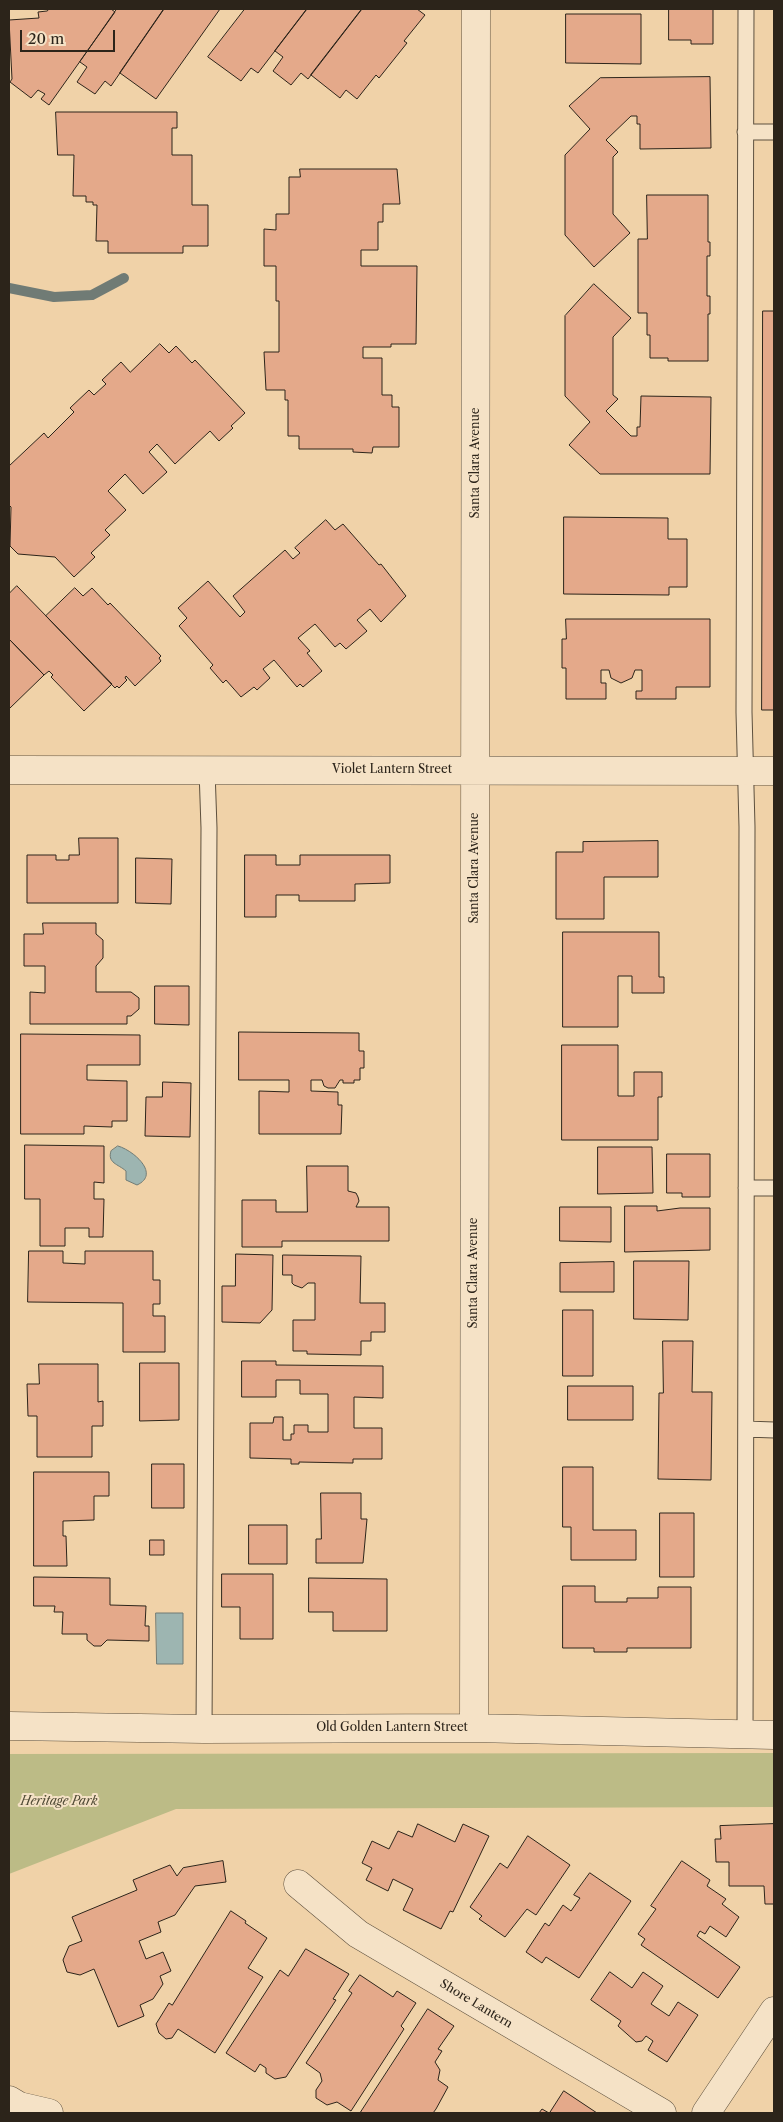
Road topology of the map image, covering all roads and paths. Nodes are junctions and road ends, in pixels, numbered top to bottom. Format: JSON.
{"nodes":[{"id":1,"x":476,"y":9,"type":"edge"},
{"id":2,"x":746,"y":9,"type":"edge"},
{"id":3,"x":745,"y":132,"type":"junction"},
{"id":4,"x":774,"y":132,"type":"edge"},
{"id":5,"x":9,"y":770,"type":"edge"},
{"id":6,"x":207,"y":770,"type":"junction"},
{"id":7,"x":475,"y":770,"type":"junction"},
{"id":8,"x":746,"y":771,"type":"junction"},
{"id":9,"x":774,"y":771,"type":"edge"},
{"id":10,"x":746,"y":1188,"type":"junction"},
{"id":11,"x":774,"y":1188,"type":"edge"},
{"id":12,"x":746,"y":1429,"type":"junction"},
{"id":13,"x":774,"y":1430,"type":"edge"},
{"id":14,"x":9,"y":1726,"type":"edge"},
{"id":15,"x":474,"y":1728,"type":"junction"},
{"id":16,"x":204,"y":1729,"type":"junction"},
{"id":17,"x":745,"y":1734,"type":"junction"},
{"id":18,"x":774,"y":1735,"type":"edge"},
{"id":19,"x":298,"y":1884,"type":"dead end"},
{"id":20,"x":774,"y":2011,"type":"edge"},
{"id":21,"x":9,"y":2100,"type":"edge"},
{"id":22,"x":49,"y":2113,"type":"edge"},
{"id":23,"x":662,"y":2113,"type":"edge"},
{"id":24,"x":706,"y":2113,"type":"edge"}],
"edges":[{"from":1,"to":7,"type":"street","name":"Santa Clara Avenue"},
{"from":2,"to":3,"type":"lane"},
{"from":3,"to":4,"type":"lane"},
{"from":3,"to":8,"type":"lane"},
{"from":5,"to":6,"type":"street","name":"Violet Lantern Street"},
{"from":6,"to":7,"type":"street","name":"Violet Lantern Street"},
{"from":6,"to":16,"type":"lane"},
{"from":7,"to":8,"type":"street","name":"Violet Lantern Street"},
{"from":7,"to":15,"type":"street","name":"Santa Clara Avenue"},
{"from":8,"to":9,"type":"street","name":"Violet Lantern Street"},
{"from":8,"to":10,"type":"lane"},
{"from":10,"to":11,"type":"lane"},
{"from":10,"to":12,"type":"lane"},
{"from":12,"to":13,"type":"lane"},
{"from":12,"to":17,"type":"lane"},
{"from":14,"to":16,"type":"street","name":"Old Golden Lantern Street"},
{"from":15,"to":16,"type":"street","name":"Old Golden Lantern Street"},
{"from":15,"to":17,"type":"street","name":"Old Golden Lantern Street"},
{"from":17,"to":18,"type":"street","name":"Old Golden Lantern Street"},
{"from":19,"to":23,"type":"street","name":"Shore Lantern"},
{"from":20,"to":24,"type":"street"},
{"from":21,"to":22,"type":"street"}]}
